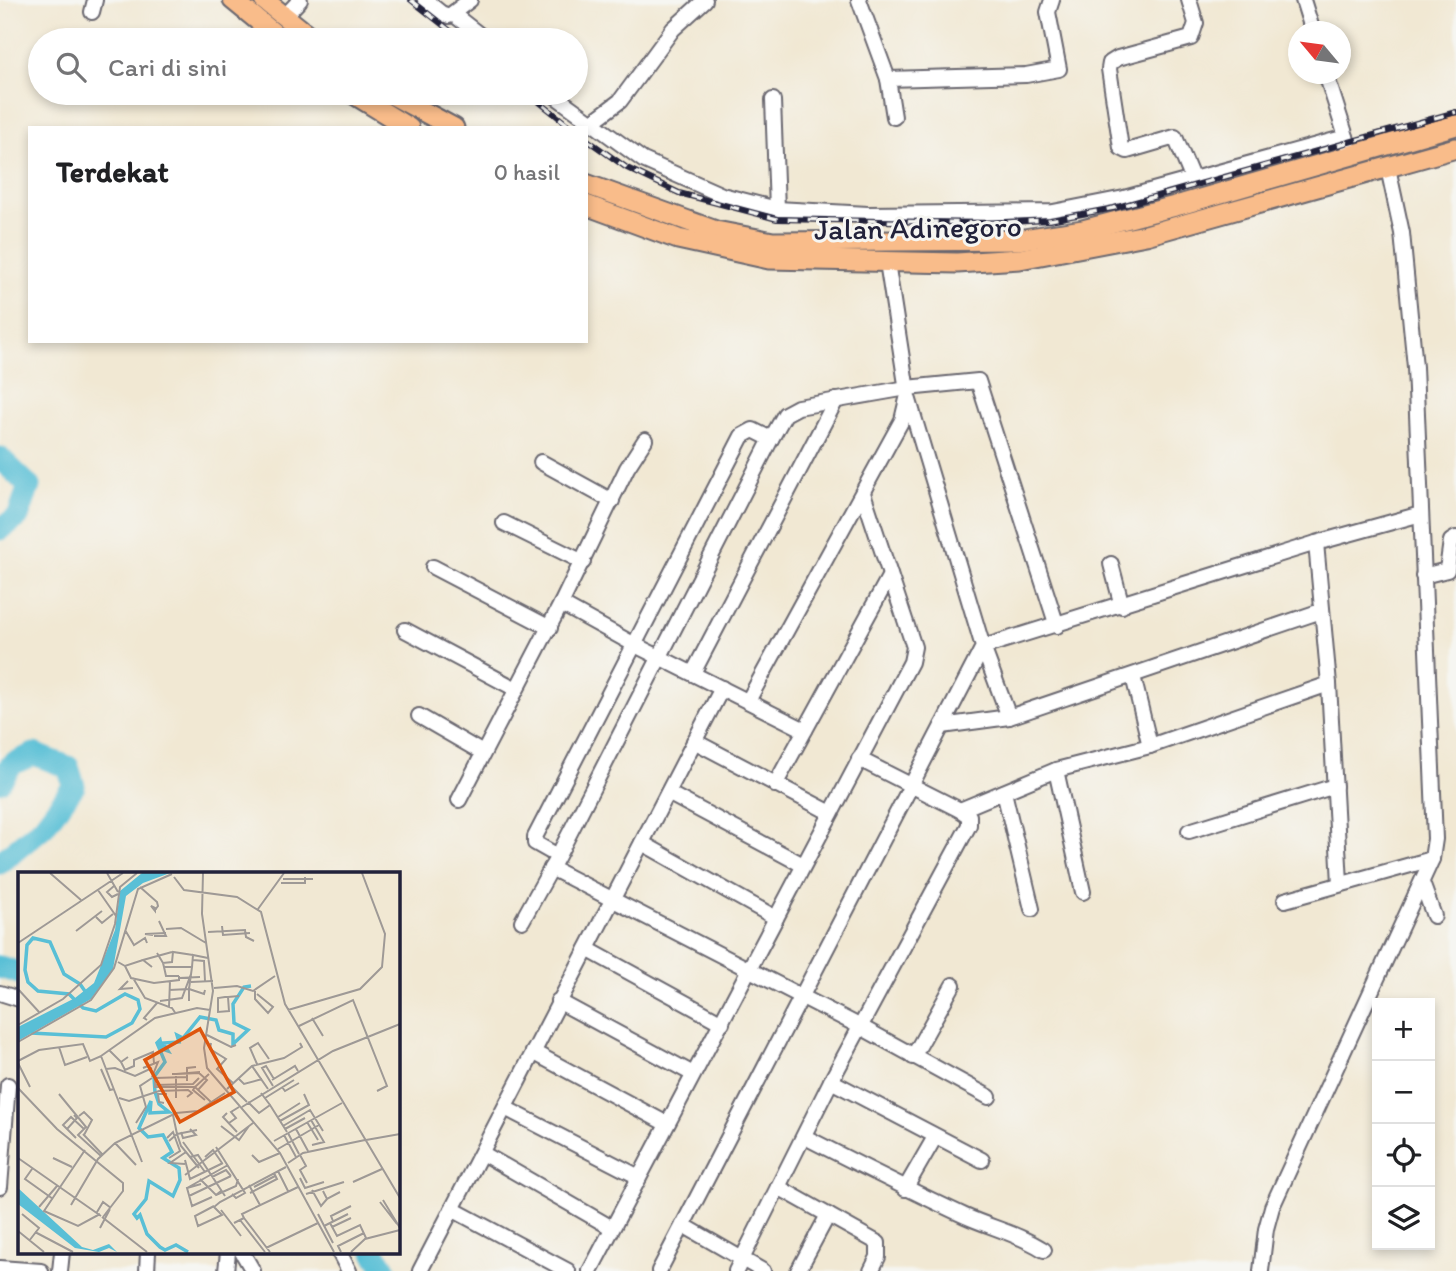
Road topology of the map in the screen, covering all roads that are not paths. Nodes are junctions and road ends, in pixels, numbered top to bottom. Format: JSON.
{"nodes":[{"id":1,"x":264,"y":0,"type":"edge"},
{"id":2,"x":300,"y":0,"type":"edge"},
{"id":3,"x":425,"y":0,"type":"edge"},
{"id":4,"x":470,"y":0,"type":"edge"},
{"id":5,"x":705,"y":0,"type":"edge"},
{"id":6,"x":859,"y":0,"type":"edge"},
{"id":7,"x":1052,"y":0,"type":"edge"},
{"id":8,"x":1189,"y":0,"type":"edge"},
{"id":9,"x":236,"y":1,"type":"edge"},
{"id":10,"x":1307,"y":1,"type":"edge"},
{"id":11,"x":453,"y":14,"type":"junction"},
{"id":12,"x":284,"y":17,"type":"junction"},
{"id":13,"x":1311,"y":21,"type":"edge"},
{"id":14,"x":268,"y":28,"type":"edge"},
{"id":15,"x":298,"y":28,"type":"edge"},
{"id":16,"x":471,"y":28,"type":"edge"},
{"id":17,"x":888,"y":79,"type":"junction"},
{"id":18,"x":1329,"y":84,"type":"edge"},
{"id":19,"x":773,"y":100,"type":"dead end"},
{"id":20,"x":372,"y":105,"type":"edge"},
{"id":21,"x":411,"y":105,"type":"edge"},
{"id":22,"x":564,"y":105,"type":"edge"},
{"id":23,"x":894,"y":117,"type":"dead end"},
{"id":24,"x":1456,"y":125,"type":"edge"},
{"id":25,"x":406,"y":126,"type":"edge"},
{"id":26,"x":450,"y":126,"type":"edge"},
{"id":27,"x":587,"y":126,"type":"edge"},
{"id":28,"x":588,"y":127,"type":"edge"},
{"id":29,"x":1349,"y":146,"type":"junction"},
{"id":30,"x":1456,"y":148,"type":"edge"},
{"id":31,"x":1388,"y":168,"type":"junction"},
{"id":32,"x":1193,"y":180,"type":"junction"},
{"id":33,"x":588,"y":185,"type":"edge"},
{"id":34,"x":1216,"y":195,"type":"junction"},
{"id":35,"x":1183,"y":204,"type":"junction"},
{"id":36,"x":588,"y":206,"type":"edge"},
{"id":37,"x":777,"y":209,"type":"junction"},
{"id":38,"x":1223,"y":215,"type":"junction"},
{"id":39,"x":1187,"y":224,"type":"junction"},
{"id":40,"x":887,"y":262,"type":"junction"},
{"id":41,"x":907,"y":393,"type":"junction"},
{"id":42,"x":836,"y":400,"type":"junction"},
{"id":43,"x":762,"y":435,"type":"junction"},
{"id":44,"x":645,"y":440,"type":"dead end"},
{"id":45,"x":541,"y":463,"type":"dead end"},
{"id":46,"x":863,"y":493,"type":"junction"},
{"id":47,"x":612,"y":501,"type":"junction"},
{"id":48,"x":1421,"y":514,"type":"junction"},
{"id":49,"x":504,"y":523,"type":"dead end"},
{"id":50,"x":1456,"y":538,"type":"edge"},
{"id":51,"x":1316,"y":543,"type":"junction"},
{"id":52,"x":583,"y":562,"type":"junction"},
{"id":53,"x":1111,"y":564,"type":"dead end"},
{"id":54,"x":433,"y":567,"type":"dead end"},
{"id":55,"x":890,"y":575,"type":"junction"},
{"id":56,"x":1423,"y":576,"type":"junction"},
{"id":57,"x":561,"y":604,"type":"junction"},
{"id":58,"x":1122,"y":606,"type":"junction"},
{"id":59,"x":1321,"y":611,"type":"junction"},
{"id":60,"x":1057,"y":626,"type":"junction"},
{"id":61,"x":550,"y":628,"type":"junction"},
{"id":62,"x":405,"y":630,"type":"dead end"},
{"id":63,"x":636,"y":646,"type":"junction"},
{"id":64,"x":983,"y":647,"type":"junction"},
{"id":65,"x":656,"y":655,"type":"junction"},
{"id":66,"x":693,"y":673,"type":"junction"},
{"id":67,"x":1133,"y":676,"type":"junction"},
{"id":68,"x":1329,"y":684,"type":"junction"},
{"id":69,"x":722,"y":688,"type":"junction"},
{"id":70,"x":516,"y":689,"type":"junction"},
{"id":71,"x":748,"y":701,"type":"junction"},
{"id":72,"x":419,"y":716,"type":"dead end"},
{"id":73,"x":1009,"y":717,"type":"junction"},
{"id":74,"x":942,"y":726,"type":"junction"},
{"id":75,"x":806,"y":730,"type":"junction"},
{"id":76,"x":695,"y":741,"type":"junction"},
{"id":77,"x":1150,"y":746,"type":"junction"},
{"id":78,"x":483,"y":753,"type":"junction"},
{"id":79,"x":859,"y":759,"type":"junction"},
{"id":80,"x":1056,"y":770,"type":"junction"},
{"id":81,"x":775,"y":785,"type":"junction"},
{"id":82,"x":911,"y":786,"type":"junction"},
{"id":83,"x":1335,"y":786,"type":"junction"},
{"id":84,"x":1004,"y":792,"type":"junction"},
{"id":85,"x":668,"y":793,"type":"junction"},
{"id":86,"x":460,"y":800,"type":"dead end"},
{"id":87,"x":960,"y":810,"type":"junction"},
{"id":88,"x":831,"y":813,"type":"junction"},
{"id":89,"x":1189,"y":831,"type":"dead end"},
{"id":90,"x":642,"y":843,"type":"junction"},
{"id":91,"x":553,"y":858,"type":"junction"},
{"id":92,"x":1432,"y":859,"type":"junction"},
{"id":93,"x":803,"y":865,"type":"junction"},
{"id":94,"x":1340,"y":883,"type":"junction"},
{"id":95,"x":1422,"y":883,"type":"junction"},
{"id":96,"x":1083,"y":891,"type":"dead end"},
{"id":97,"x":613,"y":900,"type":"junction"},
{"id":98,"x":1285,"y":900,"type":"dead end"},
{"id":99,"x":1032,"y":909,"type":"dead end"},
{"id":100,"x":1434,"y":916,"type":"dead end"},
{"id":101,"x":776,"y":918,"type":"junction"},
{"id":102,"x":522,"y":921,"type":"dead end"},
{"id":103,"x":587,"y":949,"type":"junction"},
{"id":104,"x":749,"y":970,"type":"junction"},
{"id":105,"x":953,"y":985,"type":"dead end"},
{"id":106,"x":0,"y":993,"type":"edge"},
{"id":107,"x":802,"y":997,"type":"junction"},
{"id":108,"x":18,"y":999,"type":"edge"},
{"id":109,"x":558,"y":1000,"type":"junction"},
{"id":110,"x":722,"y":1023,"type":"junction"},
{"id":111,"x":861,"y":1027,"type":"junction"},
{"id":112,"x":533,"y":1052,"type":"junction"},
{"id":113,"x":913,"y":1056,"type":"junction"},
{"id":114,"x":693,"y":1074,"type":"junction"},
{"id":115,"x":831,"y":1081,"type":"junction"},
{"id":116,"x":9,"y":1086,"type":"edge"},
{"id":117,"x":989,"y":1097,"type":"dead end"},
{"id":118,"x":505,"y":1108,"type":"junction"},
{"id":119,"x":667,"y":1124,"type":"junction"},
{"id":120,"x":805,"y":1137,"type":"junction"},
{"id":121,"x":935,"y":1137,"type":"junction"},
{"id":122,"x":482,"y":1153,"type":"junction"},
{"id":123,"x":982,"y":1160,"type":"dead end"},
{"id":124,"x":639,"y":1177,"type":"junction"},
{"id":125,"x":778,"y":1186,"type":"junction"},
{"id":126,"x":0,"y":1187,"type":"edge"},
{"id":127,"x":905,"y":1189,"type":"junction"},
{"id":128,"x":452,"y":1209,"type":"junction"},
{"id":129,"x":828,"y":1215,"type":"junction"},
{"id":130,"x":683,"y":1225,"type":"junction"},
{"id":131,"x":612,"y":1228,"type":"junction"},
{"id":132,"x":1044,"y":1250,"type":"dead end"},
{"id":133,"x":243,"y":1254,"type":"edge"},
{"id":134,"x":340,"y":1254,"type":"edge"},
{"id":135,"x":739,"y":1265,"type":"edge"},
{"id":136,"x":0,"y":1269,"type":"edge"},
{"id":137,"x":41,"y":1271,"type":"edge"},
{"id":138,"x":253,"y":1271,"type":"edge"},
{"id":139,"x":349,"y":1271,"type":"edge"},
{"id":140,"x":420,"y":1271,"type":"edge"},
{"id":141,"x":568,"y":1271,"type":"edge"},
{"id":142,"x":590,"y":1271,"type":"edge"},
{"id":143,"x":659,"y":1271,"type":"edge"},
{"id":144,"x":763,"y":1271,"type":"edge"},
{"id":145,"x":798,"y":1271,"type":"edge"},
{"id":146,"x":871,"y":1271,"type":"edge"},
{"id":147,"x":1261,"y":1271,"type":"edge"}],
"edges":[{"from":1,"to":12,"type":"highway"},
{"from":2,"to":12,"type":"street"},
{"from":3,"to":11,"type":"street"},
{"from":4,"to":11,"type":"street"},
{"from":5,"to":27,"type":"street"},
{"from":6,"to":17,"type":"street"},
{"from":7,"to":17,"type":"street"},
{"from":8,"to":32,"type":"street"},
{"from":9,"to":14,"type":"highway"},
{"from":10,"to":13,"type":"street"},
{"from":11,"to":16,"type":"street"},
{"from":12,"to":15,"type":"highway"},
{"from":17,"to":23,"type":"street"},
{"from":18,"to":29,"type":"street"},
{"from":19,"to":37,"type":"street"},
{"from":20,"to":25,"type":"highway"},
{"from":21,"to":26,"type":"highway"},
{"from":22,"to":27,"type":"street"},
{"from":24,"to":29,"type":"highway"},
{"from":28,"to":37,"type":"street"},
{"from":29,"to":32,"type":"street"},
{"from":29,"to":34,"type":"highway"},
{"from":30,"to":31,"type":"highway","name":"Jalan Adinegoro"},
{"from":31,"to":38,"type":"highway","name":"Jalan Adinegoro"},
{"from":31,"to":48,"type":"street"},
{"from":32,"to":37,"type":"street"},
{"from":33,"to":35,"type":"highway"},
{"from":34,"to":35,"type":"highway"},
{"from":34,"to":38,"type":"highway"},
{"from":35,"to":39,"type":"highway"},
{"from":36,"to":40,"type":"highway","name":"Jalan Adinegoro"},
{"from":38,"to":39,"type":"highway","name":"Jalan Adinegoro"},
{"from":39,"to":40,"type":"highway","name":"Jalan Adinegoro"},
{"from":40,"to":41,"type":"street"},
{"from":41,"to":42,"type":"street"},
{"from":41,"to":46,"type":"street"},
{"from":41,"to":60,"type":"street"},
{"from":41,"to":64,"type":"street"},
{"from":42,"to":43,"type":"street"},
{"from":42,"to":66,"type":"street"},
{"from":43,"to":63,"type":"street"},
{"from":43,"to":65,"type":"street"},
{"from":44,"to":47,"type":"street"},
{"from":45,"to":47,"type":"street"},
{"from":46,"to":55,"type":"street"},
{"from":46,"to":71,"type":"street"},
{"from":47,"to":52,"type":"street"},
{"from":48,"to":51,"type":"street"},
{"from":48,"to":56,"type":"street"},
{"from":49,"to":52,"type":"street"},
{"from":50,"to":56,"type":"street"},
{"from":51,"to":58,"type":"street"},
{"from":51,"to":59,"type":"street"},
{"from":52,"to":57,"type":"street"},
{"from":53,"to":58,"type":"street"},
{"from":54,"to":61,"type":"street"},
{"from":55,"to":75,"type":"street"},
{"from":55,"to":79,"type":"street"},
{"from":56,"to":92,"type":"street"},
{"from":57,"to":61,"type":"street"},
{"from":57,"to":63,"type":"street"},
{"from":58,"to":60,"type":"street"},
{"from":59,"to":67,"type":"street"},
{"from":59,"to":68,"type":"street"},
{"from":60,"to":64,"type":"street"},
{"from":61,"to":70,"type":"street"},
{"from":62,"to":70,"type":"street"},
{"from":63,"to":65,"type":"street"},
{"from":63,"to":91,"type":"street"},
{"from":64,"to":73,"type":"street"},
{"from":64,"to":74,"type":"street"},
{"from":65,"to":66,"type":"street"},
{"from":65,"to":91,"type":"street"},
{"from":66,"to":69,"type":"street"},
{"from":67,"to":73,"type":"street"},
{"from":67,"to":77,"type":"street"},
{"from":68,"to":77,"type":"street"},
{"from":68,"to":83,"type":"street"},
{"from":69,"to":71,"type":"street"},
{"from":69,"to":76,"type":"street"},
{"from":70,"to":78,"type":"street"},
{"from":71,"to":75,"type":"street"},
{"from":72,"to":78,"type":"street"},
{"from":73,"to":74,"type":"street"},
{"from":74,"to":82,"type":"street"},
{"from":75,"to":81,"type":"street"},
{"from":76,"to":81,"type":"street"},
{"from":76,"to":85,"type":"street"},
{"from":77,"to":80,"type":"street"},
{"from":78,"to":86,"type":"street"},
{"from":79,"to":82,"type":"street"},
{"from":79,"to":88,"type":"street"},
{"from":80,"to":84,"type":"street"},
{"from":80,"to":96,"type":"street"},
{"from":81,"to":88,"type":"street"},
{"from":82,"to":87,"type":"street"},
{"from":82,"to":107,"type":"street"},
{"from":83,"to":89,"type":"street"},
{"from":83,"to":94,"type":"street"},
{"from":84,"to":87,"type":"street"},
{"from":84,"to":99,"type":"street"},
{"from":85,"to":90,"type":"street"},
{"from":85,"to":93,"type":"street"},
{"from":87,"to":111,"type":"street"},
{"from":88,"to":93,"type":"street"},
{"from":90,"to":97,"type":"street"},
{"from":90,"to":101,"type":"street"},
{"from":91,"to":97,"type":"street"},
{"from":91,"to":102,"type":"street"},
{"from":92,"to":94,"type":"street"},
{"from":92,"to":95,"type":"street"},
{"from":93,"to":101,"type":"street"},
{"from":94,"to":98,"type":"street"},
{"from":95,"to":100,"type":"street"},
{"from":95,"to":147,"type":"street"},
{"from":97,"to":103,"type":"street"},
{"from":97,"to":104,"type":"street"},
{"from":101,"to":104,"type":"street"},
{"from":103,"to":109,"type":"street"},
{"from":103,"to":110,"type":"street"},
{"from":104,"to":107,"type":"street"},
{"from":104,"to":110,"type":"street"},
{"from":105,"to":113,"type":"street"},
{"from":106,"to":108,"type":"street"},
{"from":107,"to":111,"type":"street"},
{"from":107,"to":130,"type":"street"},
{"from":109,"to":112,"type":"street"},
{"from":109,"to":114,"type":"street"},
{"from":110,"to":114,"type":"street"},
{"from":111,"to":113,"type":"street"},
{"from":111,"to":115,"type":"street"},
{"from":112,"to":118,"type":"street"},
{"from":112,"to":119,"type":"street"},
{"from":113,"to":117,"type":"street"},
{"from":114,"to":119,"type":"street"},
{"from":115,"to":120,"type":"street"},
{"from":115,"to":121,"type":"street"},
{"from":116,"to":126,"type":"street"},
{"from":118,"to":122,"type":"street"},
{"from":118,"to":124,"type":"street"},
{"from":119,"to":124,"type":"street"},
{"from":120,"to":125,"type":"street"},
{"from":120,"to":127,"type":"street"},
{"from":121,"to":123,"type":"street"},
{"from":121,"to":127,"type":"street"},
{"from":122,"to":128,"type":"street"},
{"from":122,"to":131,"type":"street"},
{"from":124,"to":131,"type":"street"},
{"from":125,"to":129,"type":"street"},
{"from":125,"to":135,"type":"street"},
{"from":127,"to":132,"type":"street"},
{"from":128,"to":140,"type":"street"},
{"from":128,"to":141,"type":"street"},
{"from":129,"to":145,"type":"street"},
{"from":129,"to":146,"type":"street"},
{"from":130,"to":135,"type":"street"},
{"from":130,"to":143,"type":"street"},
{"from":131,"to":142,"type":"street"},
{"from":133,"to":138,"type":"street"},
{"from":134,"to":139,"type":"street"},
{"from":135,"to":144,"type":"street"},
{"from":136,"to":137,"type":"street"}]}
